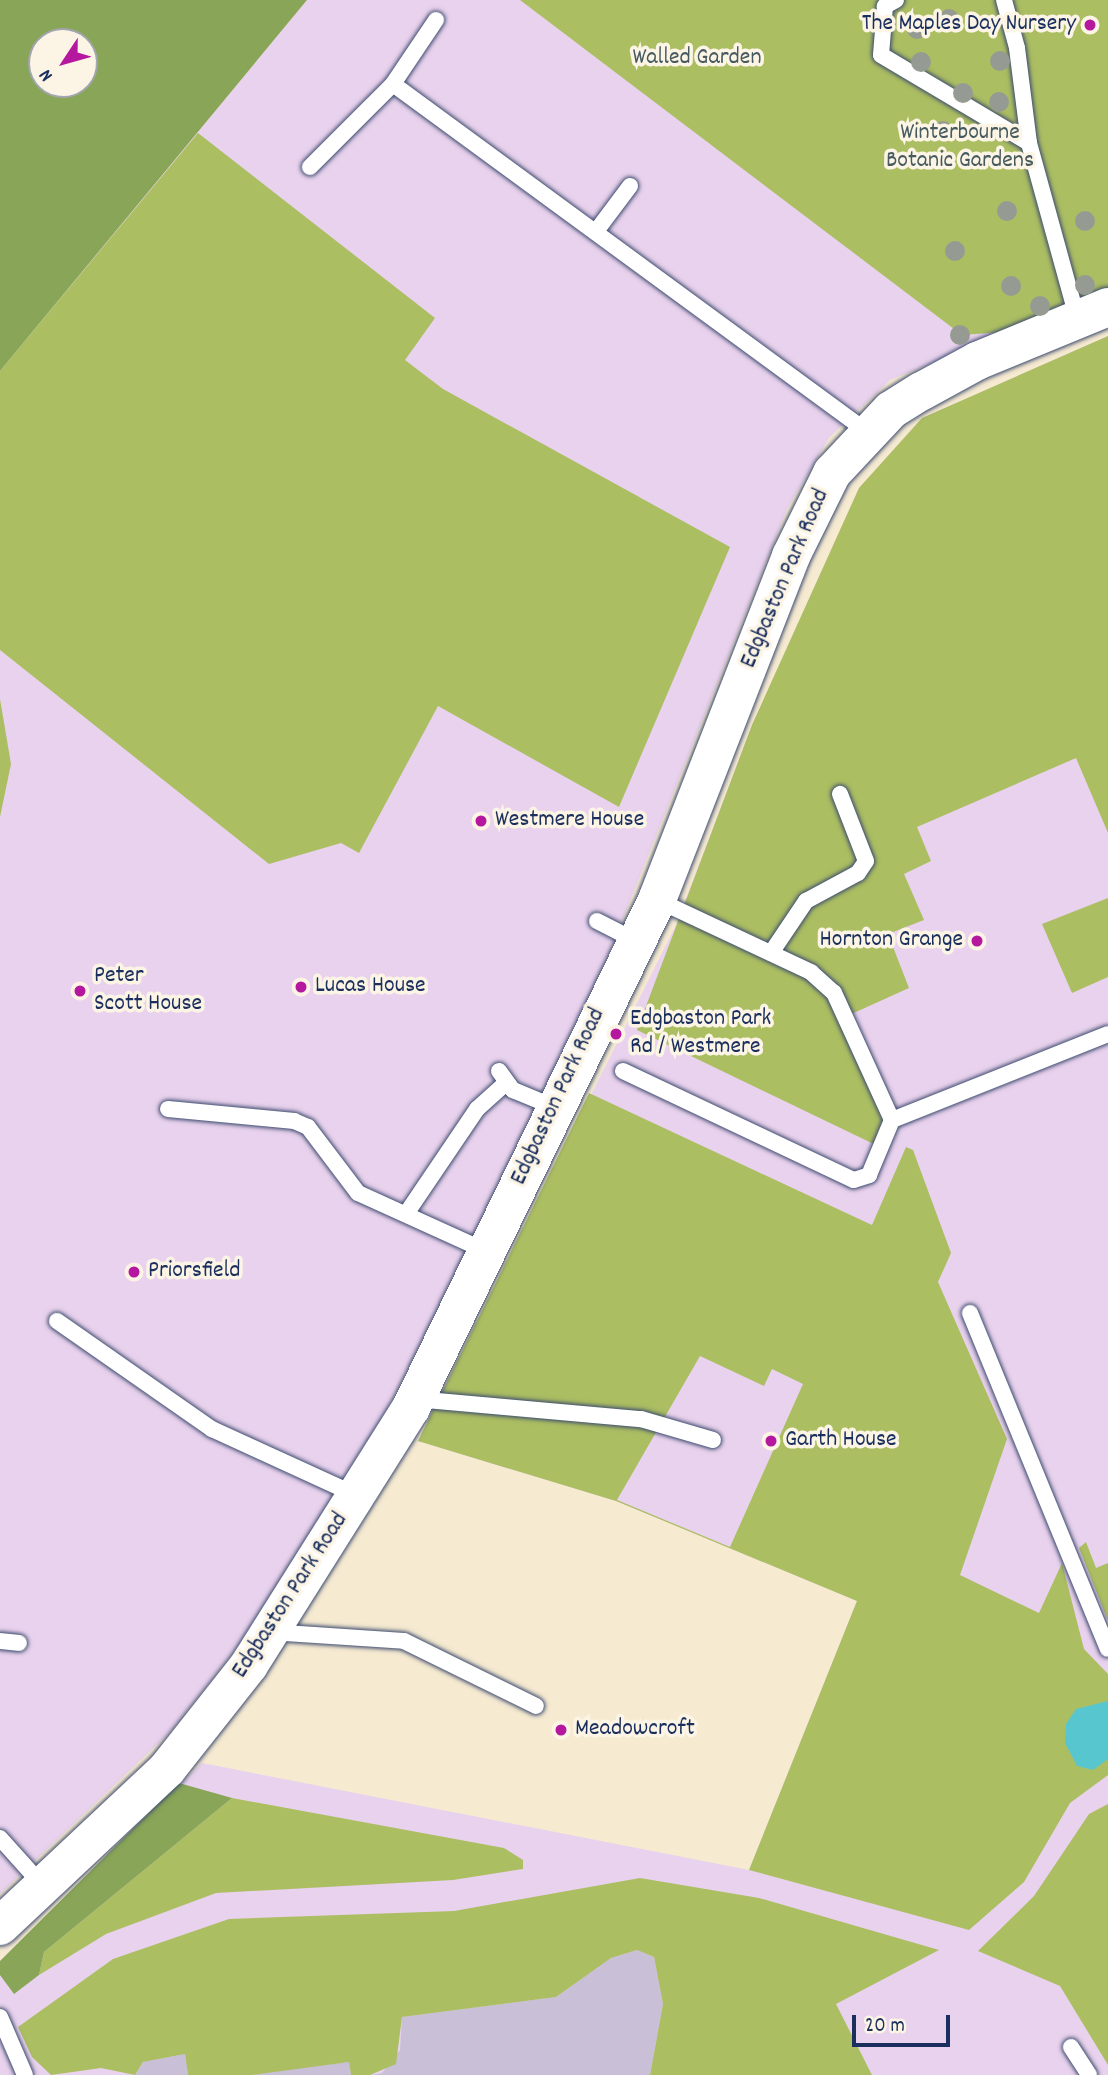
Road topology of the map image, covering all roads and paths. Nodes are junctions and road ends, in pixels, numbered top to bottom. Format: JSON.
{"nodes":[{"id":1,"x":896,"y":0,"type":"edge"},
{"id":2,"x":1004,"y":0,"type":"edge"},
{"id":3,"x":436,"y":20,"type":"dead end"},
{"id":4,"x":393,"y":84,"type":"junction"},
{"id":5,"x":1029,"y":143,"type":"junction"},
{"id":6,"x":310,"y":167,"type":"dead end"},
{"id":7,"x":630,"y":186,"type":"dead end"},
{"id":8,"x":597,"y":230,"type":"junction"},
{"id":9,"x":1092,"y":312,"type":"edge"},
{"id":10,"x":869,"y":433,"type":"junction"},
{"id":11,"x":840,"y":794,"type":"dead end"},
{"id":12,"x":657,"y":900,"type":"junction"},
{"id":13,"x":597,"y":921,"type":"dead end"},
{"id":14,"x":636,"y":941,"type":"junction"},
{"id":15,"x":771,"y":953,"type":"junction"},
{"id":16,"x":1108,"y":1034,"type":"edge"},
{"id":17,"x":623,"y":1071,"type":"dead end"},
{"id":18,"x":554,"y":1107,"type":"junction"},
{"id":19,"x":168,"y":1109,"type":"dead end"},
{"id":20,"x":892,"y":1120,"type":"junction"},
{"id":21,"x":406,"y":1213,"type":"junction"},
{"id":22,"x":486,"y":1251,"type":"junction"},
{"id":23,"x":970,"y":1313,"type":"dead end"},
{"id":24,"x":57,"y":1321,"type":"dead end"},
{"id":25,"x":415,"y":1399,"type":"junction"},
{"id":26,"x":713,"y":1440,"type":"dead end"},
{"id":27,"x":356,"y":1495,"type":"junction"},
{"id":28,"x":270,"y":1632,"type":"junction"},
{"id":29,"x":0,"y":1641,"type":"edge"},
{"id":30,"x":19,"y":1643,"type":"dead end"},
{"id":31,"x":1108,"y":1649,"type":"edge"},
{"id":32,"x":536,"y":1706,"type":"dead end"},
{"id":33,"x":0,"y":1838,"type":"edge"},
{"id":34,"x":43,"y":1886,"type":"junction"},
{"id":35,"x":0,"y":1926,"type":"edge"},
{"id":36,"x":0,"y":2017,"type":"edge"},
{"id":37,"x":1071,"y":2047,"type":"dead end"},
{"id":38,"x":1082,"y":2073,"type":"edge"},
{"id":39,"x":25,"y":2075,"type":"edge"}],
"edges":[{"from":1,"to":5,"type":"lane"},
{"from":2,"to":5,"type":"lane"},
{"from":3,"to":4,"type":"lane"},
{"from":4,"to":6,"type":"lane"},
{"from":4,"to":8,"type":"lane"},
{"from":5,"to":9,"type":"lane"},
{"from":7,"to":8,"type":"lane"},
{"from":8,"to":10,"type":"lane"},
{"from":9,"to":10,"type":"street","name":"Edgbaston Park Road"},
{"from":10,"to":12,"type":"street","name":"Edgbaston Park Road"},
{"from":11,"to":15,"type":"lane"},
{"from":12,"to":14,"type":"street","name":"Edgbaston Park Road"},
{"from":12,"to":15,"type":"lane"},
{"from":13,"to":14,"type":"lane"},
{"from":14,"to":18,"type":"street","name":"Edgbaston Park Road"},
{"from":15,"to":20,"type":"lane"},
{"from":16,"to":20,"type":"lane"},
{"from":17,"to":20,"type":"lane"},
{"from":18,"to":21,"type":"lane"},
{"from":18,"to":22,"type":"street","name":"Edgbaston Park Road"},
{"from":19,"to":21,"type":"lane"},
{"from":21,"to":22,"type":"lane"},
{"from":22,"to":25,"type":"street","name":"Edgbaston Park Road"},
{"from":23,"to":31,"type":"lane"},
{"from":24,"to":27,"type":"lane"},
{"from":25,"to":26,"type":"lane"},
{"from":25,"to":27,"type":"street","name":"Edgbaston Park Road"},
{"from":27,"to":28,"type":"street","name":"Edgbaston Park Road"},
{"from":28,"to":32,"type":"lane"},
{"from":28,"to":34,"type":"street","name":"Edgbaston Park Road"},
{"from":29,"to":30,"type":"lane"},
{"from":33,"to":34,"type":"lane"},
{"from":34,"to":35,"type":"street","name":"Edgbaston Park Road"},
{"from":36,"to":39,"type":"lane"},
{"from":37,"to":38,"type":"lane"}]}
